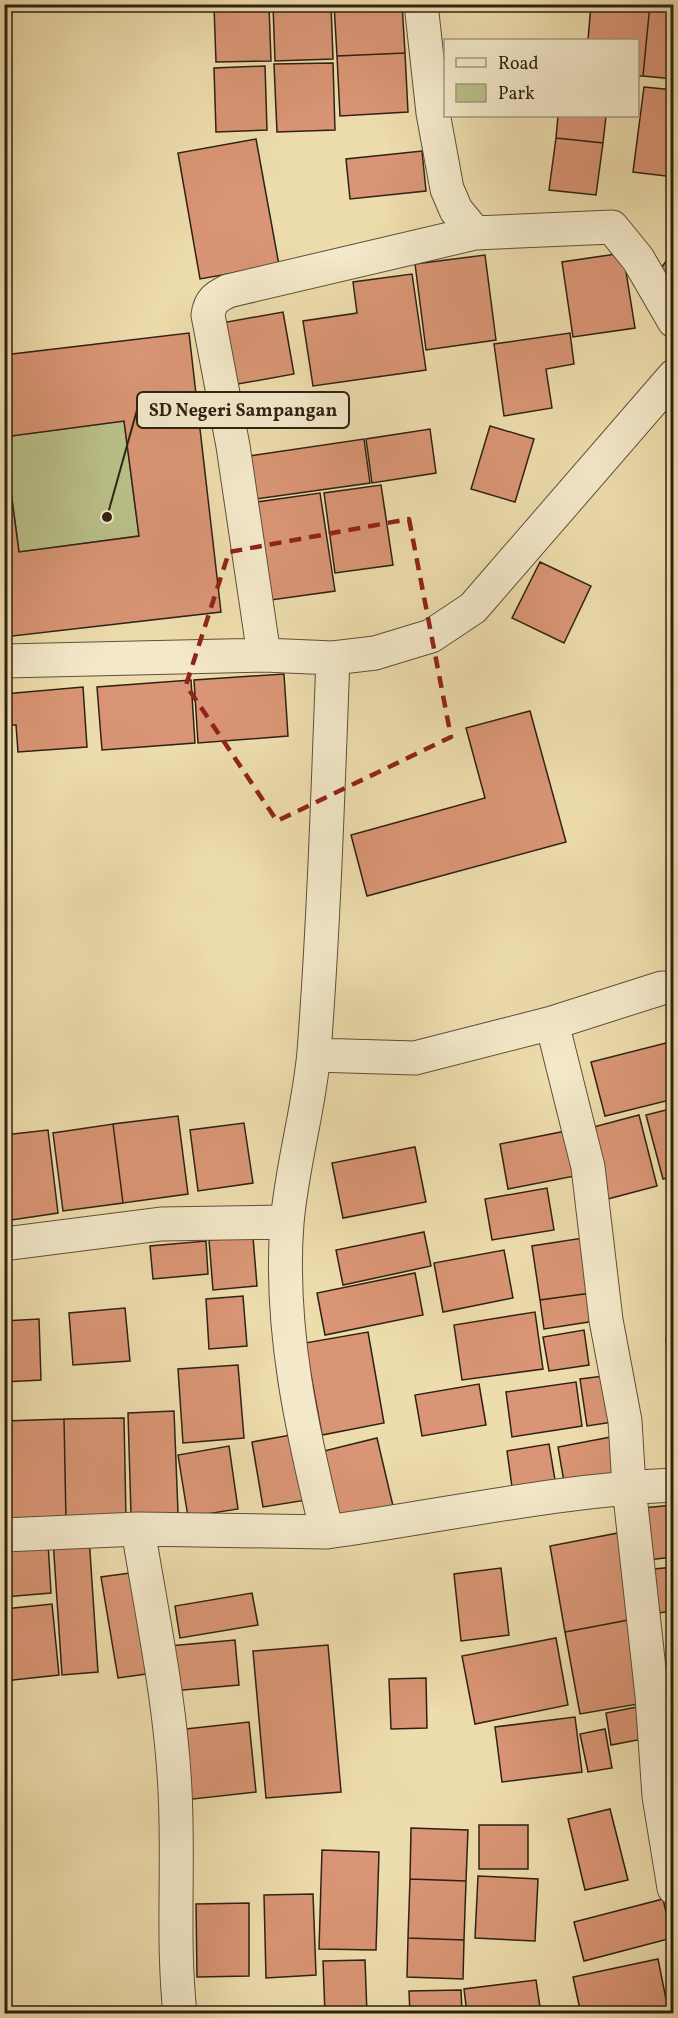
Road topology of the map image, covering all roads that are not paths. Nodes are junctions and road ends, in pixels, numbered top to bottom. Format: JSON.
{"nodes":[{"id":1,"x":421,"y":4,"type":"edge"},
{"id":2,"x":475,"y":232,"type":"junction"},
{"id":3,"x":674,"y":321,"type":"edge"},
{"id":4,"x":674,"y":376,"type":"edge"},
{"id":5,"x":264,"y":655,"type":"junction"},
{"id":6,"x":333,"y":658,"type":"junction"},
{"id":7,"x":4,"y":661,"type":"edge"},
{"id":8,"x":662,"y":988,"type":"dead end"},
{"id":9,"x":552,"y":1023,"type":"junction"},
{"id":10,"x":314,"y":1055,"type":"junction"},
{"id":11,"x":287,"y":1222,"type":"junction"},
{"id":12,"x":4,"y":1244,"type":"edge"},
{"id":13,"x":674,"y":1485,"type":"edge"},
{"id":14,"x":629,"y":1487,"type":"junction"},
{"id":15,"x":138,"y":1529,"type":"junction"},
{"id":16,"x":327,"y":1532,"type":"junction"},
{"id":17,"x":4,"y":1535,"type":"edge"},
{"id":18,"x":674,"y":1888,"type":"edge"},
{"id":19,"x":180,"y":2013,"type":"edge"}],
"edges":[{"from":1,"to":2,"type":"street"},
{"from":2,"to":3,"type":"street"},
{"from":2,"to":5,"type":"street"},
{"from":4,"to":6,"type":"street"},
{"from":5,"to":6,"type":"street"},
{"from":5,"to":7,"type":"street"},
{"from":6,"to":10,"type":"street"},
{"from":8,"to":9,"type":"street"},
{"from":9,"to":10,"type":"street"},
{"from":9,"to":14,"type":"street"},
{"from":10,"to":11,"type":"street"},
{"from":11,"to":12,"type":"street"},
{"from":11,"to":16,"type":"street"},
{"from":13,"to":14,"type":"street"},
{"from":14,"to":16,"type":"street"},
{"from":14,"to":18,"type":"street"},
{"from":15,"to":16,"type":"street"},
{"from":15,"to":17,"type":"street"},
{"from":15,"to":19,"type":"street"}]}
